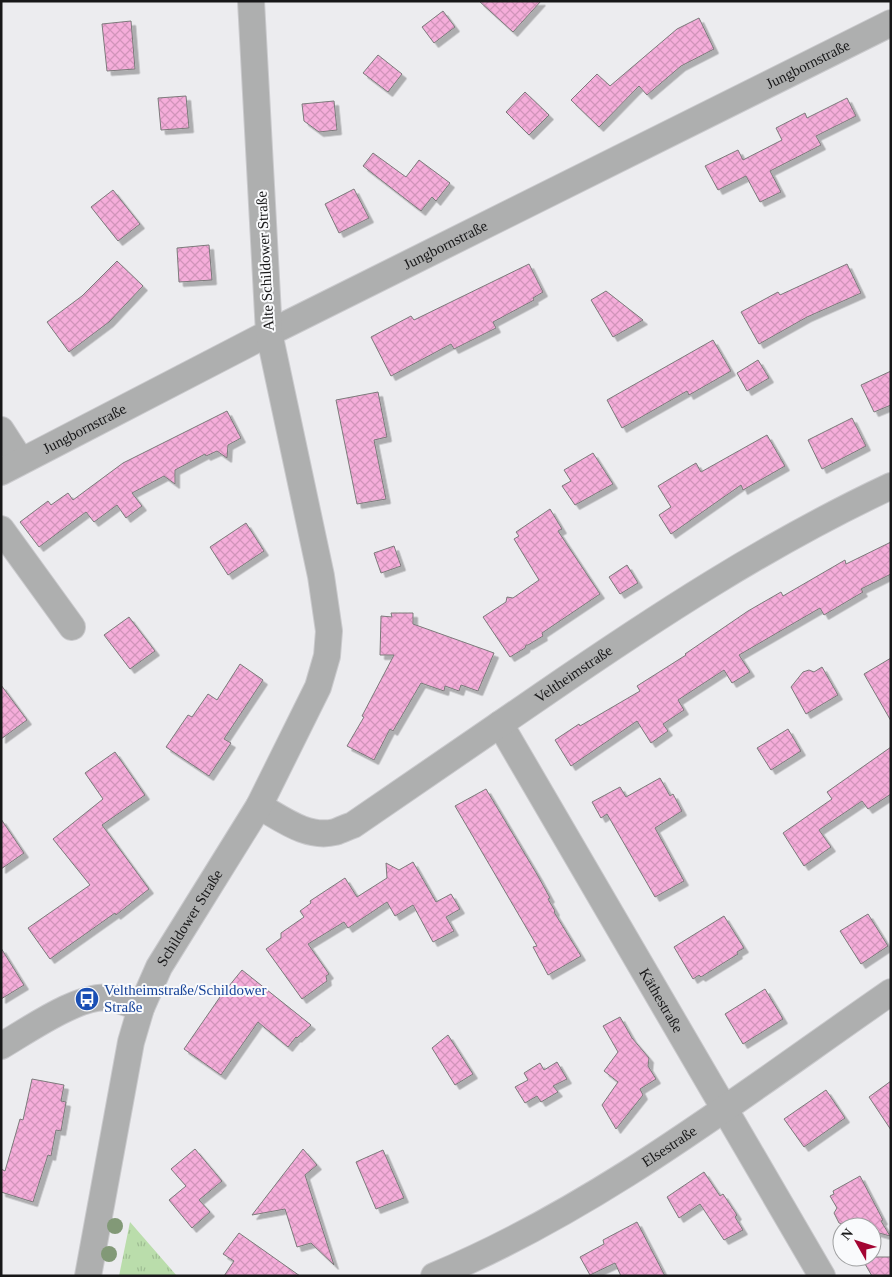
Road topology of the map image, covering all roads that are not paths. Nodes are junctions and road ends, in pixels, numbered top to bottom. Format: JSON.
{"nodes":[{"id":1,"x":251,"y":1,"type":"edge"},
{"id":2,"x":891,"y":23,"type":"edge"},
{"id":3,"x":268,"y":333,"type":"junction"},
{"id":4,"x":1,"y":430,"type":"edge"},
{"id":5,"x":11,"y":466,"type":"edge"},
{"id":6,"x":891,"y":486,"type":"edge"},
{"id":7,"x":1,"y":529,"type":"edge"},
{"id":8,"x":321,"y":576,"type":"joint"},
{"id":9,"x":72,"y":627,"type":"dead end"},
{"id":10,"x":500,"y":724,"type":"junction"},
{"id":11,"x":259,"y":806,"type":"junction"},
{"id":12,"x":891,"y":992,"type":"edge"},
{"id":13,"x":141,"y":1008,"type":"junction"},
{"id":14,"x":1,"y":1046,"type":"edge"},
{"id":15,"x":724,"y":1108,"type":"junction"},
{"id":16,"x":88,"y":1276,"type":"edge"},
{"id":17,"x":434,"y":1276,"type":"edge"},
{"id":18,"x":822,"y":1276,"type":"edge"}],
"edges":[{"from":1,"to":3,"type":"street","name":"Alte Schildower Straße"},
{"from":2,"to":3,"type":"street","name":"Jungbornstraße"},
{"from":3,"to":5,"type":"street","name":"Jungbornstraße"},
{"from":3,"to":8,"type":"street","name":"Alte Schildower Straße"},
{"from":4,"to":5,"type":"street"},
{"from":6,"to":10,"type":"street","name":"Veltheimstraße"},
{"from":7,"to":9,"type":"street"},
{"from":8,"to":11,"type":"street","name":"Schildower Straße"},
{"from":10,"to":11,"type":"street","name":"Veltheimstraße"},
{"from":10,"to":15,"type":"street","name":"Käthestraße"},
{"from":11,"to":13,"type":"street","name":"Schildower Straße"},
{"from":12,"to":15,"type":"street","name":"Elsestraße"},
{"from":13,"to":14,"type":"street"},
{"from":13,"to":16,"type":"street","name":"Schildower Straße"},
{"from":15,"to":17,"type":"street","name":"Elsestraße"},
{"from":15,"to":18,"type":"street","name":"Käthestraße"}]}
